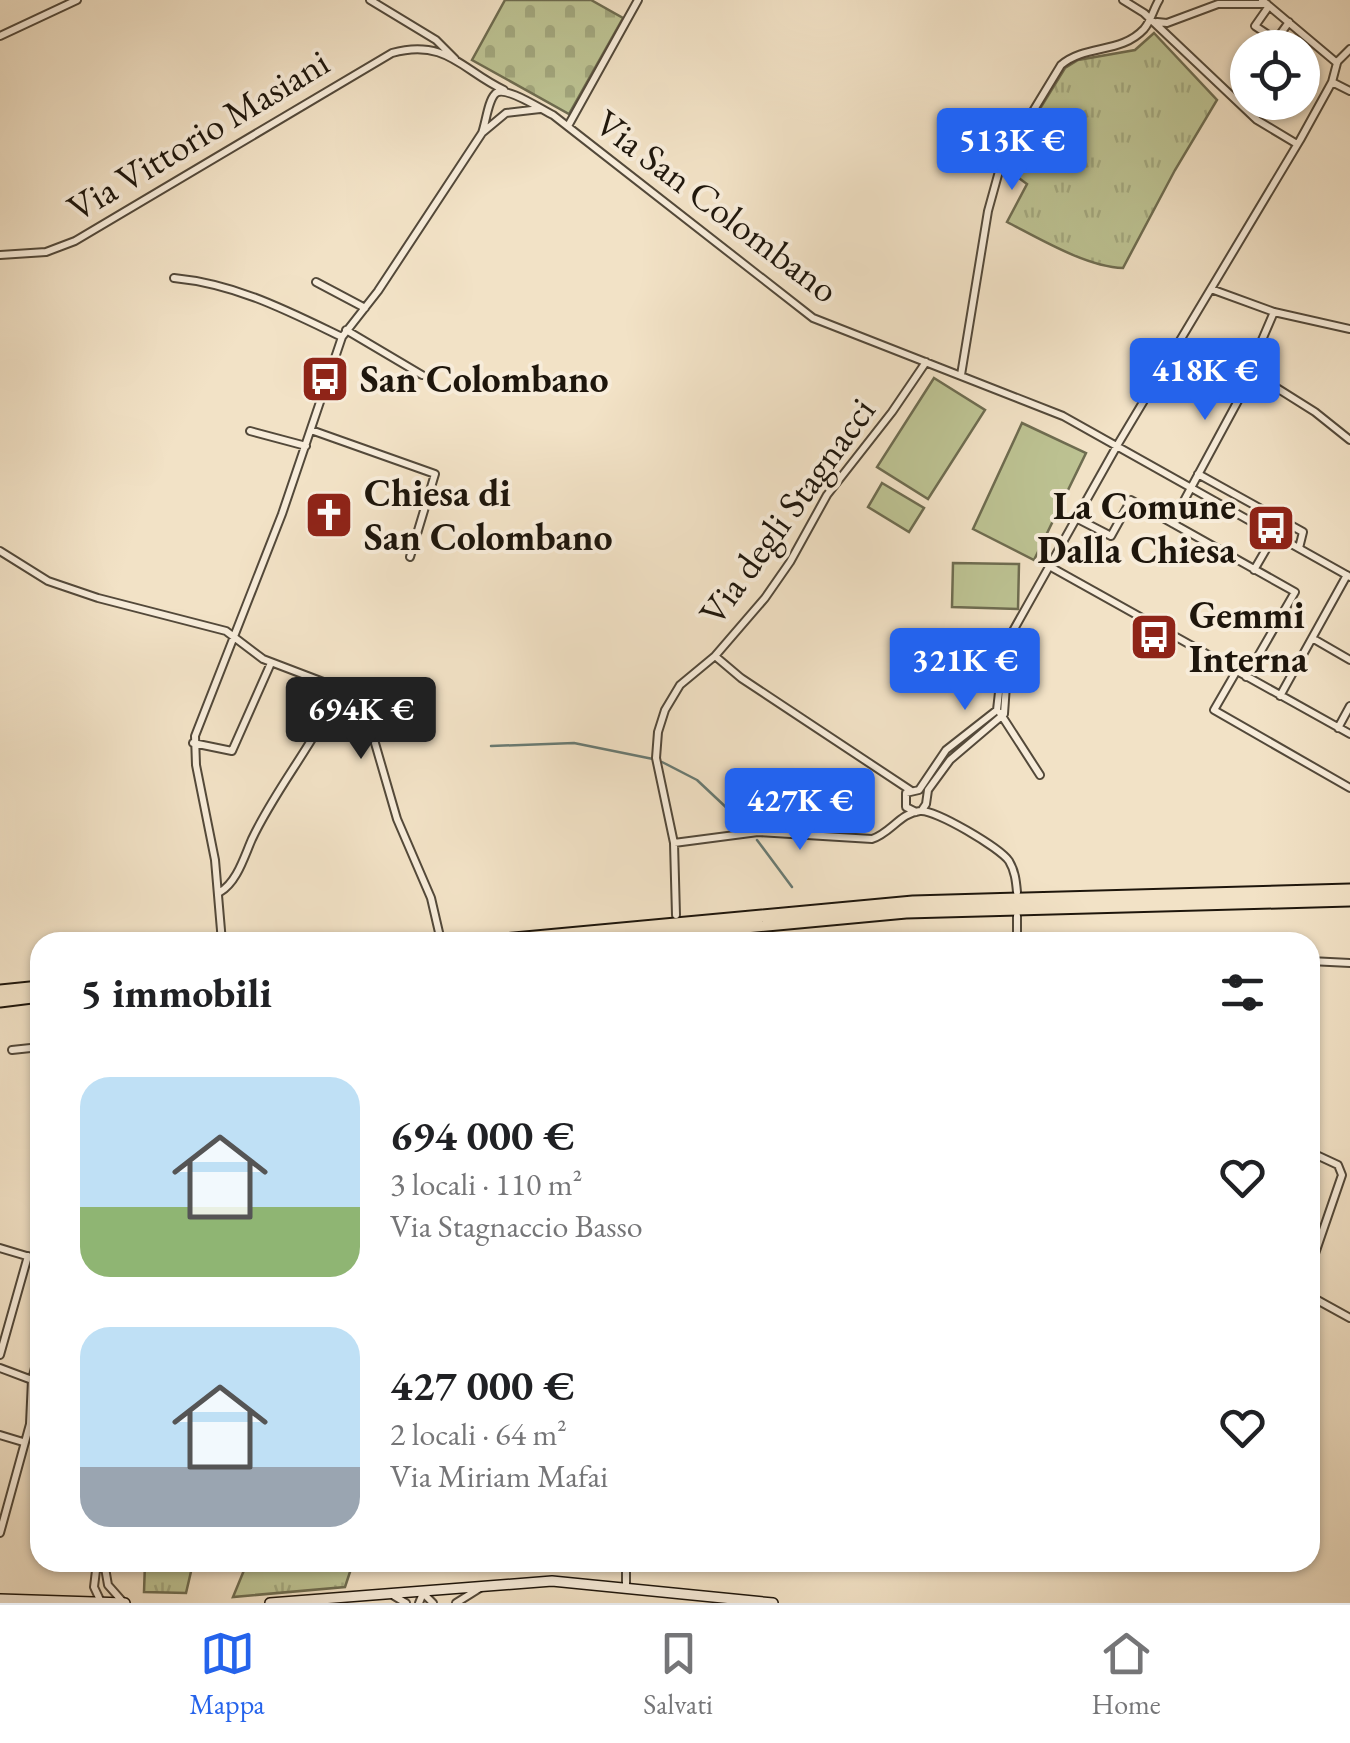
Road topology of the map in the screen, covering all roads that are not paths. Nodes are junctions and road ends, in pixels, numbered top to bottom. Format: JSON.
{"nodes":[{"id":1,"x":77,"y":0,"type":"edge"},
{"id":2,"x":370,"y":0,"type":"edge"},
{"id":3,"x":638,"y":0,"type":"edge"},
{"id":4,"x":1123,"y":0,"type":"edge"},
{"id":5,"x":1160,"y":0,"type":"edge"},
{"id":6,"x":1219,"y":2,"type":"edge"},
{"id":7,"x":1266,"y":3,"type":"edge"},
{"id":8,"x":1151,"y":20,"type":"junction"},
{"id":9,"x":1289,"y":22,"type":"junction"},
{"id":10,"x":416,"y":29,"type":"junction"},
{"id":11,"x":0,"y":36,"type":"edge"},
{"id":12,"x":436,"y":40,"type":"junction"},
{"id":13,"x":1350,"y":48,"type":"edge"},
{"id":14,"x":420,"y":49,"type":"junction"},
{"id":15,"x":430,"y":51,"type":"junction"},
{"id":16,"x":456,"y":60,"type":"junction"},
{"id":17,"x":1337,"y":63,"type":"junction"},
{"id":18,"x":1332,"y":82,"type":"junction"},
{"id":19,"x":492,"y":84,"type":"junction"},
{"id":20,"x":505,"y":90,"type":"junction"},
{"id":21,"x":1350,"y":91,"type":"edge"},
{"id":22,"x":514,"y":95,"type":"junction"},
{"id":23,"x":492,"y":100,"type":"junction"},
{"id":24,"x":540,"y":109,"type":"junction"},
{"id":25,"x":507,"y":112,"type":"junction"},
{"id":26,"x":568,"y":126,"type":"junction"},
{"id":27,"x":482,"y":132,"type":"junction"},
{"id":28,"x":1297,"y":144,"type":"junction"},
{"id":29,"x":0,"y":255,"type":"edge"},
{"id":30,"x":174,"y":278,"type":"dead end"},
{"id":31,"x":316,"y":282,"type":"dead end"},
{"id":32,"x":1211,"y":289,"type":"junction"},
{"id":33,"x":365,"y":308,"type":"junction"},
{"id":34,"x":1274,"y":312,"type":"junction"},
{"id":35,"x":1350,"y":329,"type":"edge"},
{"id":36,"x":344,"y":333,"type":"junction"},
{"id":37,"x":926,"y":362,"type":"junction"},
{"id":38,"x":1253,"y":373,"type":"junction"},
{"id":39,"x":422,"y":375,"type":"dead end"},
{"id":40,"x":961,"y":375,"type":"junction"},
{"id":41,"x":312,"y":430,"type":"junction"},
{"id":42,"x":250,"y":431,"type":"dead end"},
{"id":43,"x":1350,"y":440,"type":"edge"},
{"id":44,"x":1118,"y":444,"type":"junction"},
{"id":45,"x":306,"y":446,"type":"junction"},
{"id":46,"x":1198,"y":474,"type":"junction"},
{"id":47,"x":1191,"y":487,"type":"junction"},
{"id":48,"x":1076,"y":518,"type":"junction"},
{"id":49,"x":1172,"y":524,"type":"junction"},
{"id":50,"x":1275,"y":534,"type":"junction"},
{"id":51,"x":1298,"y":548,"type":"junction"},
{"id":52,"x":0,"y":551,"type":"edge"},
{"id":53,"x":410,"y":557,"type":"dead end"},
{"id":54,"x":1050,"y":566,"type":"junction"},
{"id":55,"x":1254,"y":570,"type":"junction"},
{"id":56,"x":1348,"y":576,"type":"edge"},
{"id":57,"x":234,"y":636,"type":"junction"},
{"id":58,"x":1312,"y":638,"type":"junction"},
{"id":59,"x":715,"y":656,"type":"junction"},
{"id":60,"x":1350,"y":660,"type":"edge"},
{"id":61,"x":271,"y":663,"type":"junction"},
{"id":62,"x":1236,"y":672,"type":"junction"},
{"id":63,"x":1246,"y":677,"type":"junction"},
{"id":64,"x":340,"y":688,"type":"junction"},
{"id":65,"x":1280,"y":696,"type":"junction"},
{"id":66,"x":1350,"y":706,"type":"edge"},
{"id":67,"x":1000,"y":712,"type":"junction"},
{"id":68,"x":1338,"y":728,"type":"junction"},
{"id":69,"x":1350,"y":734,"type":"edge"},
{"id":70,"x":193,"y":743,"type":"junction"},
{"id":71,"x":1040,"y":775,"type":"dead end"},
{"id":72,"x":901,"y":786,"type":"junction"},
{"id":73,"x":1350,"y":788,"type":"edge"},
{"id":74,"x":915,"y":790,"type":"junction"},
{"id":75,"x":927,"y":800,"type":"junction"},
{"id":76,"x":904,"y":801,"type":"junction"},
{"id":77,"x":918,"y":811,"type":"junction"},
{"id":78,"x":932,"y":812,"type":"junction"},
{"id":79,"x":900,"y":820,"type":"junction"},
{"id":80,"x":674,"y":843,"type":"junction"},
{"id":81,"x":1350,"y":890,"type":"edge"},
{"id":82,"x":219,"y":892,"type":"junction"},
{"id":83,"x":1017,"y":892,"type":"dead end"},
{"id":84,"x":1350,"y":900,"type":"edge"},
{"id":85,"x":676,"y":915,"type":"dead end"},
{"id":86,"x":1017,"y":916,"type":"dead end"},
{"id":87,"x":221,"y":932,"type":"edge"},
{"id":88,"x":439,"y":932,"type":"edge"},
{"id":89,"x":590,"y":932,"type":"edge"},
{"id":90,"x":693,"y":932,"type":"edge"},
{"id":91,"x":1018,"y":932,"type":"edge"},
{"id":92,"x":1320,"y":961,"type":"edge"},
{"id":93,"x":1350,"y":963,"type":"edge"},
{"id":94,"x":30,"y":988,"type":"edge"},
{"id":95,"x":0,"y":991,"type":"edge"},
{"id":96,"x":30,"y":997,"type":"edge"},
{"id":97,"x":0,"y":1001,"type":"edge"},
{"id":98,"x":30,"y":1049,"type":"edge"},
{"id":99,"x":12,"y":1050,"type":"dead end"},
{"id":100,"x":1320,"y":1156,"type":"edge"},
{"id":101,"x":1320,"y":1239,"type":"edge"},
{"id":102,"x":0,"y":1248,"type":"edge"},
{"id":103,"x":28,"y":1256,"type":"joint"},
{"id":104,"x":1320,"y":1302,"type":"edge"},
{"id":105,"x":1350,"y":1318,"type":"edge"},
{"id":106,"x":0,"y":1355,"type":"edge"},
{"id":107,"x":0,"y":1368,"type":"edge"},
{"id":108,"x":30,"y":1379,"type":"edge"},
{"id":109,"x":30,"y":1424,"type":"edge"},
{"id":110,"x":0,"y":1435,"type":"edge"},
{"id":111,"x":23,"y":1442,"type":"junction"},
{"id":112,"x":0,"y":1533,"type":"edge"},
{"id":113,"x":98,"y":1572,"type":"edge"},
{"id":114,"x":104,"y":1572,"type":"edge"},
{"id":115,"x":626,"y":1572,"type":"edge"},
{"id":116,"x":108,"y":1584,"type":"junction"},
{"id":117,"x":94,"y":1586,"type":"junction"},
{"id":118,"x":480,"y":1588,"type":"junction"},
{"id":119,"x":626,"y":1588,"type":"junction"},
{"id":120,"x":394,"y":1596,"type":"junction"},
{"id":121,"x":421,"y":1598,"type":"edge"},
{"id":122,"x":0,"y":1600,"type":"edge"},
{"id":123,"x":81,"y":1600,"type":"junction"},
{"id":124,"x":101,"y":1602,"type":"edge"},
{"id":125,"x":125,"y":1603,"type":"edge"},
{"id":126,"x":270,"y":1603,"type":"edge"},
{"id":127,"x":406,"y":1603,"type":"edge"},
{"id":128,"x":434,"y":1603,"type":"edge"},
{"id":129,"x":456,"y":1603,"type":"edge"},
{"id":130,"x":773,"y":1603,"type":"edge"}],
"edges":[{"from":1,"to":11,"type":"street"},
{"from":2,"to":10,"type":"street"},
{"from":3,"to":26,"type":"street"},
{"from":4,"to":8,"type":"street"},
{"from":5,"to":8,"type":"street"},
{"from":6,"to":7,"type":"street"},
{"from":6,"to":8,"type":"street"},
{"from":7,"to":9,"type":"street"},
{"from":7,"to":9,"type":"street"},
{"from":8,"to":28,"type":"street"},
{"from":8,"to":40,"type":"street"},
{"from":9,"to":17,"type":"street"},
{"from":10,"to":12,"type":"street"},
{"from":10,"to":14,"type":"street"},
{"from":12,"to":15,"type":"street"},
{"from":12,"to":16,"type":"street"},
{"from":13,"to":17,"type":"street"},
{"from":14,"to":15,"type":"street"},
{"from":14,"to":29,"type":"street","name":"Via Vittorio Masiani"},
{"from":15,"to":16,"type":"street"},
{"from":16,"to":19,"type":"street","name":"Via San Colombano"},
{"from":17,"to":18,"type":"street"},
{"from":18,"to":21,"type":"street"},
{"from":18,"to":28,"type":"street"},
{"from":19,"to":20,"type":"street","name":"Via San Colombano"},
{"from":19,"to":23,"type":"street"},
{"from":20,"to":22,"type":"street","name":"Via San Colombano"},
{"from":20,"to":23,"type":"street"},
{"from":22,"to":24,"type":"street","name":"Via San Colombano"},
{"from":22,"to":25,"type":"street"},
{"from":23,"to":25,"type":"street"},
{"from":23,"to":27,"type":"street"},
{"from":24,"to":25,"type":"street","name":"Via San Colombano"},
{"from":24,"to":26,"type":"street","name":"Via San Colombano"},
{"from":25,"to":27,"type":"street"},
{"from":26,"to":37,"type":"street","name":"Via San Colombano"},
{"from":27,"to":33,"type":"street"},
{"from":28,"to":32,"type":"street"},
{"from":30,"to":36,"type":"street"},
{"from":31,"to":33,"type":"street"},
{"from":32,"to":34,"type":"street"},
{"from":32,"to":44,"type":"street"},
{"from":33,"to":36,"type":"street"},
{"from":34,"to":35,"type":"street"},
{"from":34,"to":38,"type":"street"},
{"from":36,"to":39,"type":"street"},
{"from":36,"to":41,"type":"street"},
{"from":37,"to":40,"type":"street","name":"Via San Colombano"},
{"from":37,"to":59,"type":"street","name":"Via degli Stagnacci"},
{"from":38,"to":43,"type":"street"},
{"from":38,"to":46,"type":"street"},
{"from":40,"to":44,"type":"street","name":"Via San Colombano"},
{"from":41,"to":45,"type":"street"},
{"from":41,"to":53,"type":"street"},
{"from":42,"to":45,"type":"street"},
{"from":44,"to":47,"type":"street","name":"Via San Colombano"},
{"from":44,"to":48,"type":"street"},
{"from":45,"to":57,"type":"street"},
{"from":46,"to":47,"type":"street"},
{"from":46,"to":51,"type":"street"},
{"from":47,"to":49,"type":"street"},
{"from":47,"to":50,"type":"street","name":"Via San Colombano"},
{"from":48,"to":49,"type":"street"},
{"from":48,"to":54,"type":"street"},
{"from":49,"to":55,"type":"street"},
{"from":50,"to":51,"type":"street","name":"Via San Colombano"},
{"from":50,"to":55,"type":"street"},
{"from":51,"to":56,"type":"street","name":"Via San Colombano"},
{"from":52,"to":57,"type":"street"},
{"from":54,"to":62,"type":"street"},
{"from":54,"to":67,"type":"street"},
{"from":55,"to":63,"type":"street"},
{"from":56,"to":58,"type":"street"},
{"from":57,"to":61,"type":"street"},
{"from":57,"to":70,"type":"street"},
{"from":58,"to":60,"type":"street"},
{"from":58,"to":65,"type":"street"},
{"from":59,"to":72,"type":"street"},
{"from":59,"to":80,"type":"street","name":"Via degli Stagnacci"},
{"from":61,"to":64,"type":"street"},
{"from":61,"to":70,"type":"street"},
{"from":62,"to":63,"type":"street"},
{"from":62,"to":73,"type":"street"},
{"from":63,"to":65,"type":"street"},
{"from":64,"to":82,"type":"street"},
{"from":64,"to":88,"type":"street"},
{"from":65,"to":68,"type":"street"},
{"from":66,"to":68,"type":"street"},
{"from":67,"to":71,"type":"street"},
{"from":67,"to":74,"type":"street"},
{"from":67,"to":75,"type":"street"},
{"from":68,"to":69,"type":"street"},
{"from":70,"to":82,"type":"street"},
{"from":72,"to":74,"type":"street"},
{"from":72,"to":76,"type":"street"},
{"from":74,"to":75,"type":"street"},
{"from":74,"to":76,"type":"street"},
{"from":75,"to":77,"type":"street"},
{"from":75,"to":78,"type":"street"},
{"from":76,"to":77,"type":"street"},
{"from":76,"to":79,"type":"street"},
{"from":77,"to":78,"type":"street"},
{"from":77,"to":79,"type":"street"},
{"from":78,"to":83,"type":"street"},
{"from":79,"to":80,"type":"street"},
{"from":80,"to":85,"type":"street","name":"Via degli Stagnacci"},
{"from":81,"to":89,"type":"highway"},
{"from":82,"to":87,"type":"street"},
{"from":84,"to":90,"type":"highway"},
{"from":86,"to":91,"type":"street"},
{"from":92,"to":93,"type":"street"},
{"from":94,"to":95,"type":"highway"},
{"from":96,"to":97,"type":"highway"},
{"from":98,"to":99,"type":"street"},
{"from":100,"to":101,"type":"street"},
{"from":102,"to":103,"type":"street"},
{"from":103,"to":106,"type":"street"},
{"from":104,"to":105,"type":"street"},
{"from":107,"to":108,"type":"street"},
{"from":109,"to":111,"type":"street"},
{"from":110,"to":111,"type":"street"},
{"from":111,"to":112,"type":"street"},
{"from":113,"to":117,"type":"street"},
{"from":114,"to":116,"type":"street"},
{"from":115,"to":119,"type":"street"},
{"from":116,"to":124,"type":"street"},
{"from":116,"to":125,"type":"street"},
{"from":117,"to":123,"type":"street"},
{"from":117,"to":124,"type":"street"},
{"from":118,"to":119,"type":"main road"},
{"from":118,"to":121,"type":"main road"},
{"from":118,"to":129,"type":"street"},
{"from":119,"to":130,"type":"main road"},
{"from":120,"to":121,"type":"main road"},
{"from":120,"to":126,"type":"main road"},
{"from":120,"to":127,"type":"street"},
{"from":121,"to":128,"type":"street"},
{"from":122,"to":123,"type":"main road"},
{"from":123,"to":124,"type":"main road"},
{"from":124,"to":125,"type":"main road"}]}
